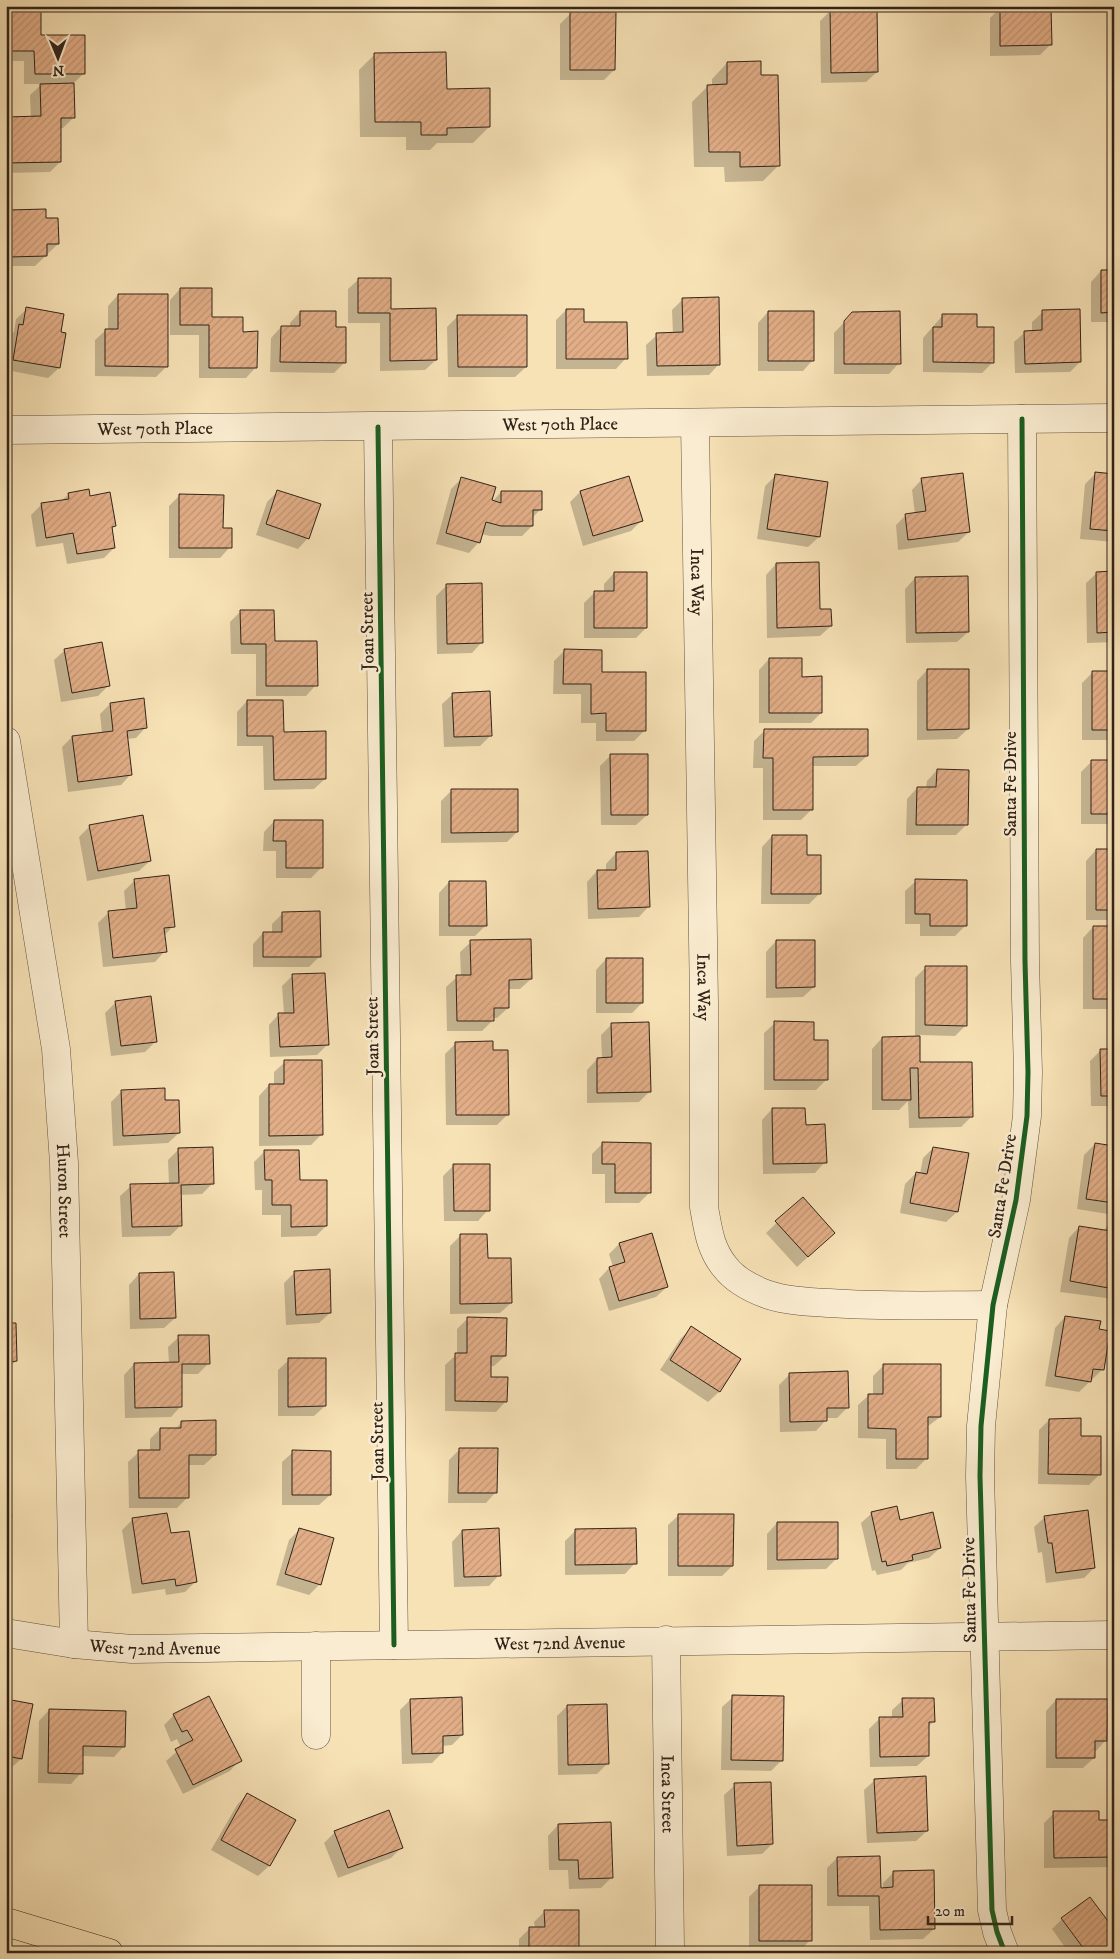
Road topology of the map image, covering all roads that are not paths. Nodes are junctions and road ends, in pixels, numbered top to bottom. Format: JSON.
{"nodes":[{"id":1,"x":1114,"y":418,"type":"edge"},
{"id":2,"x":1022,"y":419,"type":"junction"},
{"id":3,"x":695,"y":423,"type":"junction"},
{"id":4,"x":378,"y":427,"type":"junction"},
{"id":5,"x":6,"y":430,"type":"edge"},
{"id":6,"x":6,"y":741,"type":"edge"},
{"id":7,"x":993,"y":1305,"type":"junction"},
{"id":8,"x":6,"y":1633,"type":"edge"},
{"id":9,"x":1114,"y":1635,"type":"edge"},
{"id":10,"x":984,"y":1638,"type":"junction"},
{"id":11,"x":666,"y":1640,"type":"junction"},
{"id":12,"x":74,"y":1644,"type":"junction"},
{"id":13,"x":394,"y":1645,"type":"junction"},
{"id":14,"x":316,"y":1646,"type":"junction"},
{"id":15,"x":316,"y":1735,"type":"dead end"},
{"id":16,"x":6,"y":1922,"type":"edge"},
{"id":17,"x":670,"y":1948,"type":"dead end"},
{"id":18,"x":109,"y":1953,"type":"edge"},
{"id":19,"x":1005,"y":1953,"type":"edge"}],
"edges":[{"from":1,"to":2,"type":"street","name":"West 70th Place"},
{"from":2,"to":3,"type":"street","name":"West 70th Place"},
{"from":2,"to":7,"type":"street","name":"Santa Fe Drive"},
{"from":3,"to":4,"type":"street","name":"West 70th Place"},
{"from":3,"to":7,"type":"street","name":"Inca Way"},
{"from":4,"to":5,"type":"street","name":"West 70th Place"},
{"from":4,"to":13,"type":"street","name":"Joan Street"},
{"from":6,"to":12,"type":"street","name":"Huron Street"},
{"from":7,"to":10,"type":"street","name":"Santa Fe Drive"},
{"from":8,"to":12,"type":"street","name":"West 72nd Avenue"},
{"from":9,"to":10,"type":"street","name":"West 72nd Avenue"},
{"from":10,"to":11,"type":"street","name":"West 72nd Avenue"},
{"from":10,"to":19,"type":"street","name":"Santa Fe Drive"},
{"from":11,"to":13,"type":"street","name":"West 72nd Avenue"},
{"from":11,"to":17,"type":"street","name":"Inca Street"},
{"from":12,"to":14,"type":"street","name":"West 72nd Avenue"},
{"from":13,"to":14,"type":"street","name":"West 72nd Avenue"},
{"from":14,"to":15,"type":"street"},
{"from":16,"to":18,"type":"highway"}]}
